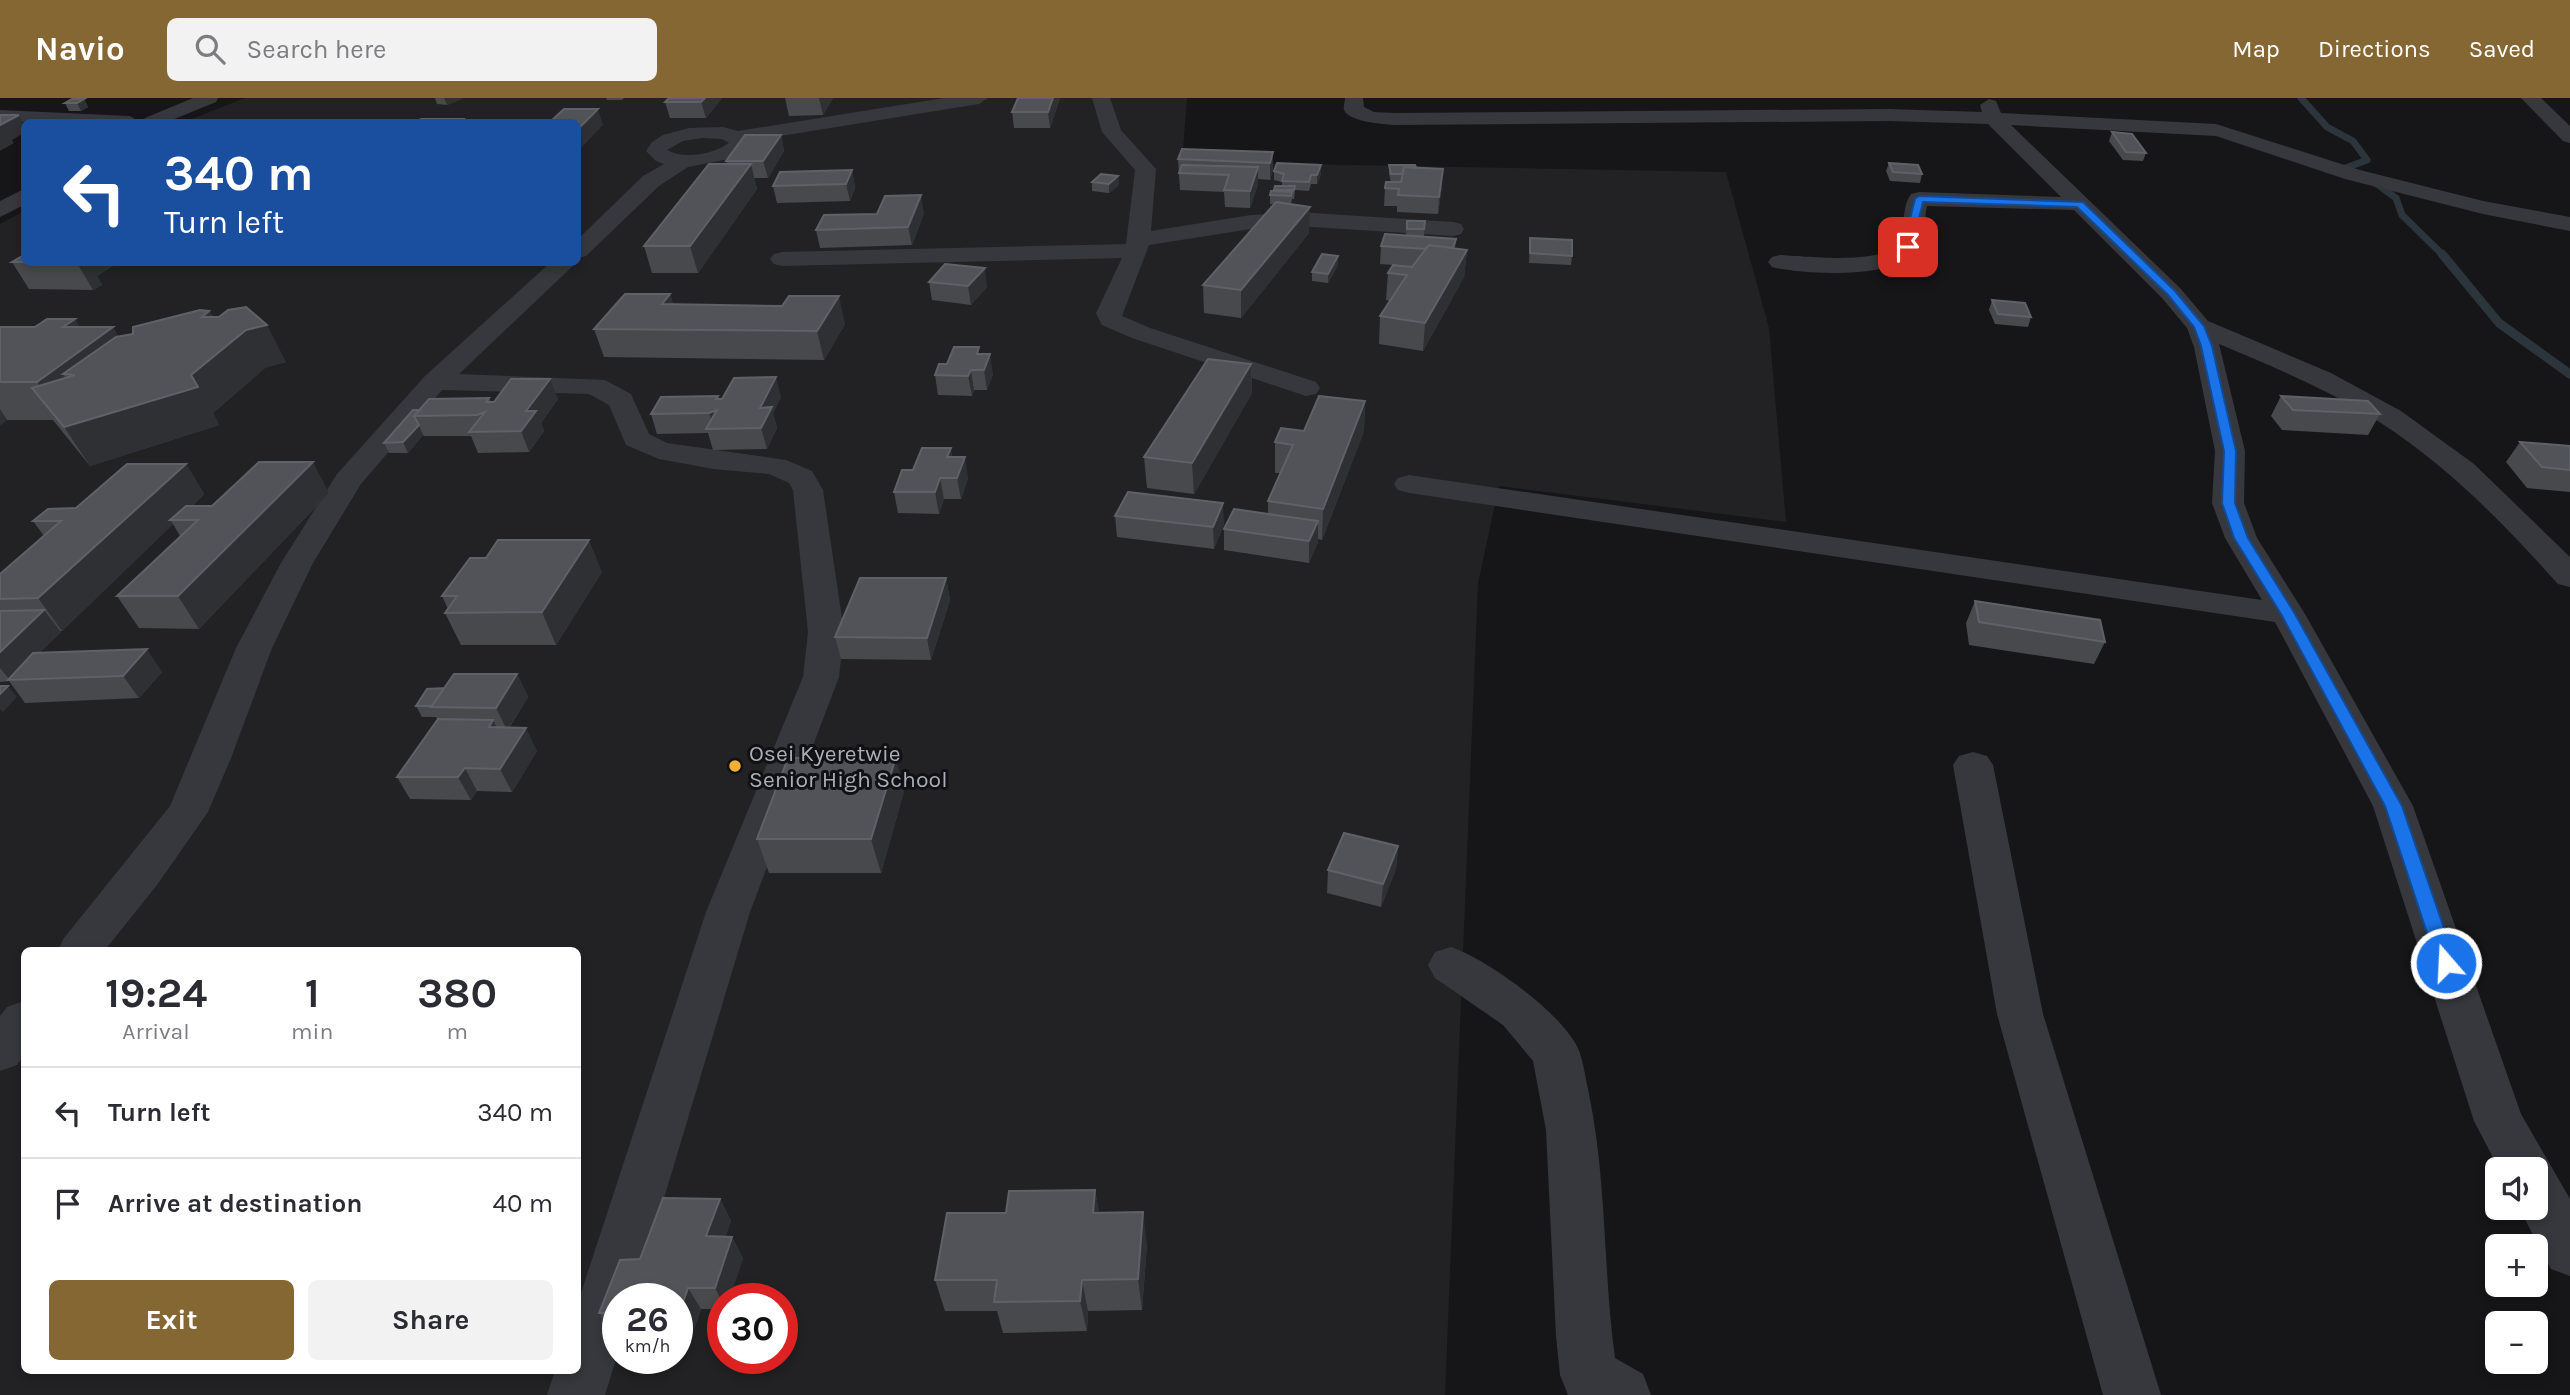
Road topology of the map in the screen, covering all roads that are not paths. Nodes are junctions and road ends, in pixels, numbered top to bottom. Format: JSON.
{"nodes":[{"id":1,"x":209,"y":98,"type":"edge"},
{"id":2,"x":979,"y":98,"type":"edge"},
{"id":3,"x":1101,"y":98,"type":"edge"},
{"id":4,"x":1354,"y":98,"type":"edge"},
{"id":5,"x":2530,"y":98,"type":"edge"},
{"id":6,"x":1988,"y":108,"type":"edge"},
{"id":7,"x":0,"y":116,"type":"edge"},
{"id":8,"x":65,"y":119,"type":"edge"},
{"id":9,"x":159,"y":119,"type":"edge"},
{"id":10,"x":738,"y":137,"type":"junction"},
{"id":11,"x":2570,"y":137,"type":"edge"},
{"id":12,"x":683,"y":161,"type":"junction"},
{"id":13,"x":21,"y":198,"type":"edge"},
{"id":14,"x":2080,"y":204,"type":"junction"},
{"id":15,"x":0,"y":210,"type":"edge"},
{"id":16,"x":2570,"y":224,"type":"edge"},
{"id":17,"x":1454,"y":229,"type":"dead end"},
{"id":18,"x":1138,"y":245,"type":"junction"},
{"id":19,"x":581,"y":248,"type":"edge"},
{"id":20,"x":782,"y":259,"type":"dead end"},
{"id":21,"x":1780,"y":262,"type":"dead end"},
{"id":22,"x":561,"y":266,"type":"edge"},
{"id":23,"x":2199,"y":326,"type":"junction"},
{"id":24,"x":435,"y":382,"type":"junction"},
{"id":25,"x":1306,"y":388,"type":"dead end"},
{"id":26,"x":1409,"y":484,"type":"dead end"},
{"id":27,"x":2570,"y":577,"type":"edge"},
{"id":28,"x":2288,"y":614,"type":"junction"},
{"id":29,"x":1973,"y":765,"type":"dead end"},
{"id":30,"x":82,"y":947,"type":"edge"},
{"id":31,"x":1451,"y":965,"type":"dead end"},
{"id":32,"x":21,"y":1024,"type":"edge"},
{"id":33,"x":0,"y":1051,"type":"edge"},
{"id":34,"x":2519,"y":1157,"type":"edge"},
{"id":35,"x":2548,"y":1210,"type":"edge"},
{"id":36,"x":2570,"y":1251,"type":"edge"},
{"id":37,"x":576,"y":1395,"type":"edge"},
{"id":38,"x":1622,"y":1395,"type":"edge"},
{"id":39,"x":2132,"y":1395,"type":"edge"}],
"edges":[{"from":1,"to":9,"type":"street"},
{"from":2,"to":10,"type":"street"},
{"from":3,"to":18,"type":"street"},
{"from":4,"to":6,"type":"street"},
{"from":5,"to":11,"type":"street"},
{"from":6,"to":14,"type":"street"},
{"from":6,"to":16,"type":"street"},
{"from":7,"to":8,"type":"street"},
{"from":10,"to":12,"type":"street"},
{"from":10,"to":12,"type":"street"},
{"from":12,"to":19,"type":"street"},
{"from":13,"to":15,"type":"street"},
{"from":14,"to":21,"type":"street"},
{"from":14,"to":23,"type":"street"},
{"from":17,"to":18,"type":"street"},
{"from":18,"to":20,"type":"street"},
{"from":18,"to":25,"type":"street"},
{"from":22,"to":24,"type":"street"},
{"from":23,"to":27,"type":"street"},
{"from":23,"to":28,"type":"street"},
{"from":24,"to":30,"type":"street"},
{"from":24,"to":37,"type":"street"},
{"from":26,"to":28,"type":"street"},
{"from":28,"to":34,"type":"street"},
{"from":29,"to":39,"type":"street"},
{"from":31,"to":38,"type":"street"},
{"from":32,"to":33,"type":"street"},
{"from":35,"to":36,"type":"street"}]}
